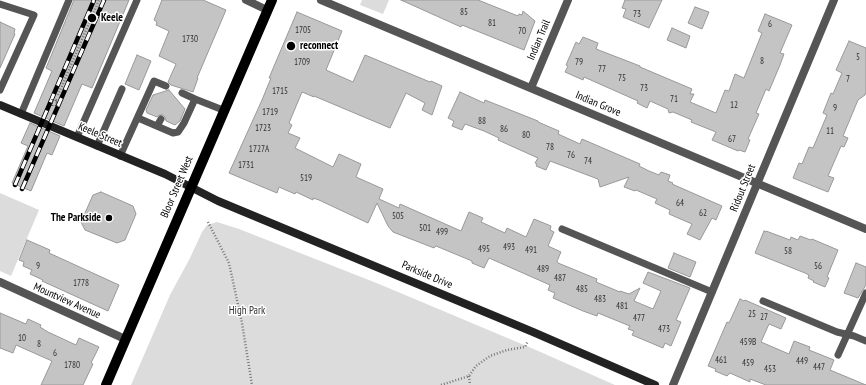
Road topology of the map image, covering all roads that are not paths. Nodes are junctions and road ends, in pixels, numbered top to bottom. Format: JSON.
{"nodes":[{"id":1,"x":69,"y":0,"type":"edge"},
{"id":2,"x":137,"y":0,"type":"edge"},
{"id":3,"x":246,"y":0,"type":"edge"},
{"id":4,"x":272,"y":0,"type":"edge"},
{"id":5,"x":321,"y":0,"type":"edge"},
{"id":6,"x":568,"y":0,"type":"edge"},
{"id":7,"x":834,"y":0,"type":"edge"},
{"id":8,"x":0,"y":4,"type":"edge"},
{"id":9,"x":267,"y":10,"type":"junction"},
{"id":10,"x":166,"y":86,"type":"dead end"},
{"id":11,"x":531,"y":88,"type":"junction"},
{"id":12,"x":122,"y":89,"type":"dead end"},
{"id":13,"x":0,"y":90,"type":"edge"},
{"id":14,"x":182,"y":94,"type":"dead end"},
{"id":15,"x":195,"y":99,"type":"junction"},
{"id":16,"x":0,"y":105,"type":"edge"},
{"id":17,"x":223,"y":110,"type":"junction"},
{"id":18,"x":21,"y":114,"type":"junction"},
{"id":19,"x":138,"y":118,"type":"junction"},
{"id":20,"x":161,"y":118,"type":"dead end"},
{"id":21,"x":157,"y":126,"type":"junction"},
{"id":22,"x":77,"y":137,"type":"junction"},
{"id":23,"x":97,"y":146,"type":"junction"},
{"id":24,"x":120,"y":156,"type":"junction"},
{"id":25,"x":757,"y":183,"type":"junction"},
{"id":26,"x":190,"y":187,"type":"junction"},
{"id":27,"x":562,"y":229,"type":"dead end"},
{"id":28,"x":866,"y":229,"type":"edge"},
{"id":29,"x":0,"y":282,"type":"edge"},
{"id":30,"x":712,"y":292,"type":"junction"},
{"id":31,"x":866,"y":293,"type":"edge"},
{"id":32,"x":763,"y":301,"type":"dead end"},
{"id":33,"x":846,"y":334,"type":"junction"},
{"id":34,"x":125,"y":339,"type":"junction"},
{"id":35,"x":866,"y":341,"type":"edge"},
{"id":36,"x":838,"y":356,"type":"dead end"},
{"id":37,"x":106,"y":385,"type":"edge"},
{"id":38,"x":655,"y":385,"type":"edge"},
{"id":39,"x":673,"y":385,"type":"edge"}],
"edges":[{"from":1,"to":18,"type":"lane"},
{"from":2,"to":22,"type":"lane"},
{"from":3,"to":9,"type":"street"},
{"from":4,"to":9,"type":"main road","name":"Bloor Street West"},
{"from":5,"to":11,"type":"street","name":"Indian Grove"},
{"from":6,"to":11,"type":"street","name":"Indian Trail"},
{"from":7,"to":25,"type":"street","name":"Ridout Street"},
{"from":8,"to":13,"type":"lane"},
{"from":9,"to":17,"type":"main road","name":"Bloor Street West"},
{"from":10,"to":19,"type":"lane"},
{"from":11,"to":25,"type":"street","name":"Indian Grove"},
{"from":12,"to":23,"type":"lane"},
{"from":14,"to":15,"type":"lane"},
{"from":15,"to":17,"type":"lane"},
{"from":15,"to":21,"type":"lane"},
{"from":16,"to":18,"type":"main road","name":"Keele Street"},
{"from":17,"to":26,"type":"main road","name":"Bloor Street West"},
{"from":18,"to":22,"type":"main road","name":"Keele Street"},
{"from":19,"to":21,"type":"lane"},
{"from":19,"to":24,"type":"lane"},
{"from":20,"to":21,"type":"lane"},
{"from":22,"to":23,"type":"main road","name":"Keele Street"},
{"from":23,"to":24,"type":"main road","name":"Keele Street"},
{"from":24,"to":26,"type":"main road","name":"Keele Street"},
{"from":25,"to":28,"type":"street","name":"Indian Grove"},
{"from":25,"to":30,"type":"street","name":"Ridout Street"},
{"from":26,"to":34,"type":"main road","name":"Bloor Street West"},
{"from":26,"to":38,"type":"main road","name":"Parkside Drive"},
{"from":27,"to":30,"type":"lane"},
{"from":29,"to":34,"type":"street","name":"Mountview Avenue"},
{"from":30,"to":39,"type":"street","name":"Ridout Street"},
{"from":31,"to":33,"type":"lane"},
{"from":32,"to":33,"type":"lane"},
{"from":33,"to":35,"type":"lane"},
{"from":33,"to":36,"type":"lane"},
{"from":34,"to":37,"type":"main road","name":"Bloor Street West"}]}
